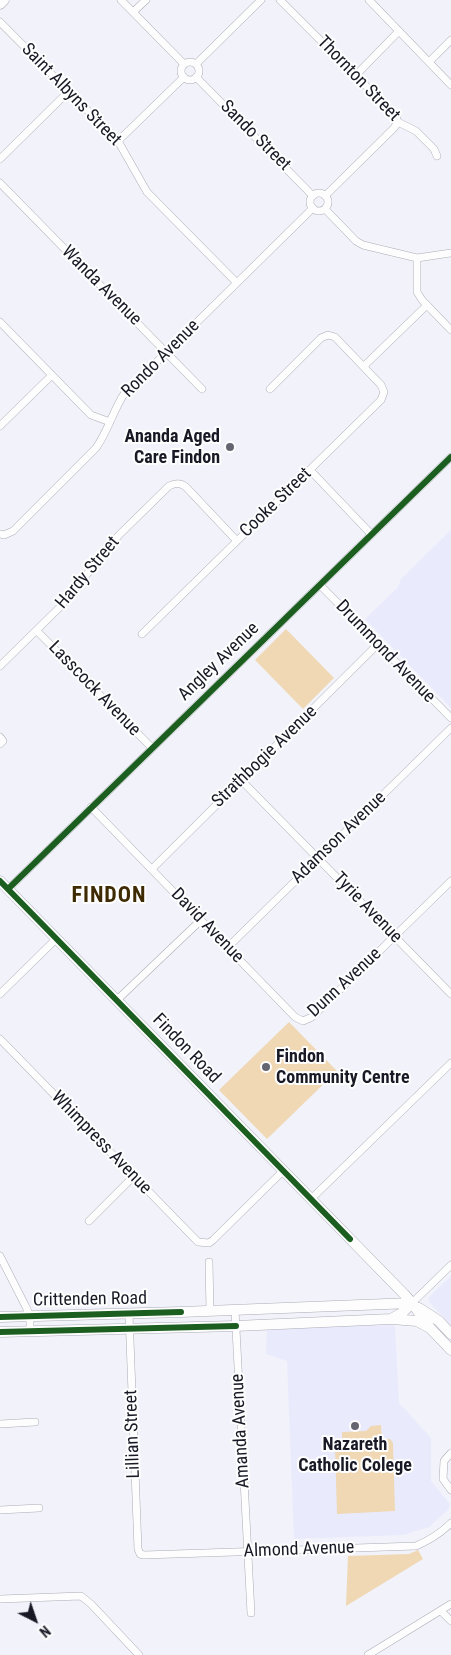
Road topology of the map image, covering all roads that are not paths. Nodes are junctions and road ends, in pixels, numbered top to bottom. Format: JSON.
{"nodes":[{"id":1,"x":4,"y":0,"type":"edge"},
{"id":2,"x":120,"y":0,"type":"edge"},
{"id":3,"x":146,"y":0,"type":"edge"},
{"id":4,"x":261,"y":0,"type":"edge"},
{"id":5,"x":280,"y":0,"type":"edge"},
{"id":6,"x":369,"y":0,"type":"edge"},
{"id":7,"x":0,"y":4,"type":"edge"},
{"id":8,"x":133,"y":12,"type":"junction"},
{"id":9,"x":0,"y":22,"type":"edge"},
{"id":10,"x":399,"y":31,"type":"junction"},
{"id":11,"x":451,"y":40,"type":"edge"},
{"id":12,"x":429,"y":62,"type":"junction"},
{"id":13,"x":184,"y":64,"type":"junction"},
{"id":14,"x":196,"y":64,"type":"junction"},
{"id":15,"x":356,"y":75,"type":"junction"},
{"id":16,"x":184,"y":77,"type":"junction"},
{"id":17,"x":196,"y":77,"type":"junction"},
{"id":18,"x":451,"y":85,"type":"edge"},
{"id":19,"x":69,"y":91,"type":"junction"},
{"id":20,"x":398,"y":122,"type":"junction"},
{"id":21,"x":118,"y":141,"type":"junction"},
{"id":22,"x":437,"y":156,"type":"dead end"},
{"id":23,"x":0,"y":159,"type":"edge"},
{"id":24,"x":0,"y":183,"type":"edge"},
{"id":25,"x":313,"y":196,"type":"junction"},
{"id":26,"x":324,"y":196,"type":"junction"},
{"id":27,"x":313,"y":208,"type":"junction"},
{"id":28,"x":325,"y":208,"type":"junction"},
{"id":29,"x":451,"y":253,"type":"edge"},
{"id":30,"x":417,"y":258,"type":"junction"},
{"id":31,"x":237,"y":283,"type":"junction"},
{"id":32,"x":427,"y":305,"type":"junction"},
{"id":33,"x":0,"y":322,"type":"edge"},
{"id":34,"x":451,"y":330,"type":"edge"},
{"id":35,"x":166,"y":352,"type":"junction"},
{"id":36,"x":364,"y":366,"type":"junction"},
{"id":37,"x":52,"y":375,"type":"junction"},
{"id":38,"x":202,"y":389,"type":"dead end"},
{"id":39,"x":270,"y":389,"type":"dead end"},
{"id":40,"x":110,"y":422,"type":"junction"},
{"id":41,"x":0,"y":426,"type":"edge"},
{"id":42,"x":451,"y":457,"type":"edge"},
{"id":43,"x":310,"y":470,"type":"junction"},
{"id":44,"x":0,"y":534,"type":"edge"},
{"id":45,"x":371,"y":534,"type":"junction"},
{"id":46,"x":237,"y":541,"type":"junction"},
{"id":47,"x":320,"y":585,"type":"junction"},
{"id":48,"x":37,"y":631,"type":"junction"},
{"id":49,"x":142,"y":634,"type":"dead end"},
{"id":50,"x":378,"y":644,"type":"junction"},
{"id":51,"x":0,"y":666,"type":"edge"},
{"id":52,"x":451,"y":718,"type":"edge"},
{"id":53,"x":451,"y":728,"type":"edge"},
{"id":54,"x":0,"y":737,"type":"edge"},
{"id":55,"x":0,"y":744,"type":"edge"},
{"id":56,"x":152,"y":748,"type":"junction"},
{"id":57,"x":241,"y":780,"type":"junction"},
{"id":58,"x":91,"y":807,"type":"junction"},
{"id":59,"x":318,"y":858,"type":"junction"},
{"id":60,"x":152,"y":869,"type":"junction"},
{"id":61,"x":0,"y":880,"type":"edge"},
{"id":62,"x":451,"y":881,"type":"edge"},
{"id":63,"x":8,"y":889,"type":"junction"},
{"id":64,"x":200,"y":920,"type":"junction"},
{"id":65,"x":394,"y":936,"type":"junction"},
{"id":66,"x":56,"y":939,"type":"junction"},
{"id":67,"x":227,"y":948,"type":"junction"},
{"id":68,"x":0,"y":994,"type":"edge"},
{"id":69,"x":451,"y":994,"type":"edge"},
{"id":70,"x":117,"y":1000,"type":"junction"},
{"id":71,"x":303,"y":1022,"type":"joint"},
{"id":72,"x":0,"y":1039,"type":"edge"},
{"id":73,"x":451,"y":1063,"type":"edge"},
{"id":74,"x":283,"y":1171,"type":"junction"},
{"id":75,"x":134,"y":1176,"type":"junction"},
{"id":76,"x":311,"y":1199,"type":"junction"},
{"id":77,"x":89,"y":1221,"type":"dead end"},
{"id":78,"x":0,"y":1256,"type":"edge"},
{"id":79,"x":209,"y":1262,"type":"dead end"},
{"id":80,"x":451,"y":1265,"type":"edge"},
{"id":81,"x":390,"y":1280,"type":"junction"},
{"id":82,"x":412,"y":1303,"type":"junction"},
{"id":83,"x":381,"y":1304,"type":"junction"},
{"id":84,"x":235,"y":1310,"type":"junction"},
{"id":85,"x":210,"y":1311,"type":"junction"},
{"id":86,"x":129,"y":1314,"type":"junction"},
{"id":87,"x":30,"y":1316,"type":"junction"},
{"id":88,"x":0,"y":1318,"type":"edge"},
{"id":89,"x":391,"y":1319,"type":"junction"},
{"id":90,"x":236,"y":1326,"type":"junction"},
{"id":91,"x":430,"y":1328,"type":"junction"},
{"id":92,"x":129,"y":1329,"type":"junction"},
{"id":93,"x":30,"y":1331,"type":"junction"},
{"id":94,"x":0,"y":1332,"type":"edge"},
{"id":95,"x":451,"y":1334,"type":"edge"},
{"id":96,"x":451,"y":1350,"type":"edge"},
{"id":97,"x":35,"y":1422,"type":"dead end"},
{"id":98,"x":0,"y":1424,"type":"edge"},
{"id":99,"x":451,"y":1453,"type":"edge"},
{"id":100,"x":451,"y":1490,"type":"edge"},
{"id":101,"x":39,"y":1508,"type":"dead end"},
{"id":102,"x":0,"y":1510,"type":"edge"},
{"id":103,"x":451,"y":1523,"type":"edge"},
{"id":104,"x":247,"y":1552,"type":"junction"},
{"id":105,"x":140,"y":1554,"type":"joint"},
{"id":106,"x":0,"y":1599,"type":"edge"},
{"id":107,"x":451,"y":1604,"type":"edge"},
{"id":108,"x":441,"y":1610,"type":"junction"},
{"id":109,"x":251,"y":1613,"type":"dead end"},
{"id":110,"x":451,"y":1621,"type":"edge"},
{"id":111,"x":140,"y":1655,"type":"edge"},
{"id":112,"x":368,"y":1655,"type":"edge"}],
"edges":[{"from":1,"to":7,"type":"main road"},
{"from":2,"to":8,"type":"street"},
{"from":3,"to":8,"type":"street"},
{"from":4,"to":14,"type":"street"},
{"from":5,"to":15,"type":"street","name":"Thornton Street"},
{"from":6,"to":10,"type":"street"},
{"from":8,"to":13,"type":"street"},
{"from":9,"to":19,"type":"street","name":"Saint Albyns Street"},
{"from":10,"to":12,"type":"street"},
{"from":10,"to":15,"type":"street"},
{"from":11,"to":12,"type":"street"},
{"from":12,"to":18,"type":"street"},
{"from":13,"to":14,"type":"street"},
{"from":13,"to":16,"type":"street"},
{"from":14,"to":17,"type":"street"},
{"from":15,"to":20,"type":"street","name":"Thornton Street"},
{"from":16,"to":17,"type":"street"},
{"from":16,"to":21,"type":"street"},
{"from":17,"to":25,"type":"street","name":"Sando Street"},
{"from":19,"to":21,"type":"street","name":"Saint Albyns Street"},
{"from":19,"to":23,"type":"street"},
{"from":20,"to":22,"type":"street","name":"Thornton Street"},
{"from":20,"to":26,"type":"street"},
{"from":21,"to":31,"type":"street","name":"Saint Albyns Street"},
{"from":24,"to":35,"type":"street","name":"Wanda Avenue"},
{"from":25,"to":26,"type":"street"},
{"from":25,"to":27,"type":"street"},
{"from":26,"to":28,"type":"street"},
{"from":27,"to":28,"type":"street"},
{"from":27,"to":31,"type":"street","name":"Rondo Avenue"},
{"from":28,"to":30,"type":"street"},
{"from":29,"to":30,"type":"street"},
{"from":30,"to":32,"type":"street"},
{"from":31,"to":35,"type":"street","name":"Rondo Avenue"},
{"from":32,"to":34,"type":"street"},
{"from":32,"to":36,"type":"street"},
{"from":33,"to":37,"type":"street"},
{"from":35,"to":38,"type":"street","name":"Wanda Avenue"},
{"from":35,"to":40,"type":"street","name":"Rondo Avenue"},
{"from":36,"to":39,"type":"street","name":"Cooke Street"},
{"from":36,"to":43,"type":"street","name":"Cooke Street"},
{"from":37,"to":40,"type":"street"},
{"from":37,"to":41,"type":"street"},
{"from":40,"to":44,"type":"street","name":"Rondo Avenue"},
{"from":42,"to":45,"type":"street","name":"Angley Avenue"},
{"from":43,"to":45,"type":"street"},
{"from":43,"to":46,"type":"street","name":"Cooke Street"},
{"from":45,"to":47,"type":"street","name":"Angley Avenue"},
{"from":46,"to":48,"type":"street","name":"Hardy Street"},
{"from":46,"to":49,"type":"street","name":"Cooke Street"},
{"from":47,"to":50,"type":"street","name":"Drummond Avenue"},
{"from":47,"to":56,"type":"street","name":"Angley Avenue"},
{"from":48,"to":51,"type":"street","name":"Hardy Street"},
{"from":48,"to":56,"type":"street","name":"Lasscock Avenue"},
{"from":50,"to":52,"type":"street","name":"Drummond Avenue"},
{"from":50,"to":57,"type":"street","name":"Strathbogie Avenue"},
{"from":53,"to":59,"type":"street","name":"Adamson Avenue"},
{"from":54,"to":55,"type":"street"},
{"from":56,"to":58,"type":"street","name":"Angley Avenue"},
{"from":57,"to":59,"type":"street","name":"Tyrie Avenue"},
{"from":57,"to":60,"type":"street","name":"Strathbogie Avenue"},
{"from":58,"to":60,"type":"street","name":"David Avenue"},
{"from":58,"to":63,"type":"street","name":"Angley Avenue"},
{"from":59,"to":65,"type":"street","name":"Tyrie Avenue"},
{"from":59,"to":67,"type":"street","name":"Adamson Avenue"},
{"from":60,"to":64,"type":"street","name":"David Avenue"},
{"from":61,"to":63,"type":"main road","name":"Findon Road"},
{"from":62,"to":65,"type":"street","name":"Dunn Avenue"},
{"from":63,"to":66,"type":"main road","name":"Findon Road"},
{"from":64,"to":67,"type":"street","name":"David Avenue"},
{"from":64,"to":70,"type":"street"},
{"from":65,"to":69,"type":"street","name":"Tyrie Avenue"},
{"from":65,"to":71,"type":"street","name":"Dunn Avenue"},
{"from":66,"to":68,"type":"street"},
{"from":66,"to":70,"type":"main road","name":"Findon Road"},
{"from":67,"to":71,"type":"street","name":"David Avenue"},
{"from":70,"to":74,"type":"main road","name":"Findon Road"},
{"from":72,"to":75,"type":"street","name":"Whimpress Avenue"},
{"from":73,"to":76,"type":"street"},
{"from":74,"to":75,"type":"street","name":"Whimpress Avenue"},
{"from":74,"to":76,"type":"main road","name":"Findon Road"},
{"from":75,"to":77,"type":"street"},
{"from":76,"to":81,"type":"main road","name":"Findon Road"},
{"from":78,"to":87,"type":"street"},
{"from":79,"to":85,"type":"street"},
{"from":80,"to":82,"type":"street"},
{"from":81,"to":82,"type":"main road","name":"Findon Road"},
{"from":81,"to":83,"type":"main road"},
{"from":82,"to":83,"type":"main road","name":"Crittenden Road"},
{"from":82,"to":89,"type":"main road"},
{"from":82,"to":91,"type":"main road","name":"Findon Road"},
{"from":82,"to":95,"type":"main road","name":"Findon Road"},
{"from":83,"to":84,"type":"main road","name":"Crittenden Road"},
{"from":84,"to":85,"type":"main road","name":"Crittenden Road"},
{"from":84,"to":90,"type":"street","name":"Amanda Avenue"},
{"from":85,"to":86,"type":"main road","name":"Crittenden Road"},
{"from":86,"to":87,"type":"main road","name":"Crittenden Road"},
{"from":86,"to":92,"type":"street","name":"Lillian Street"},
{"from":87,"to":88,"type":"main road","name":"Crittenden Road"},
{"from":87,"to":93,"type":"street"},
{"from":89,"to":90,"type":"main road","name":"Crittenden Road"},
{"from":89,"to":91,"type":"main road","name":"Crittenden Road"},
{"from":90,"to":92,"type":"main road","name":"Crittenden Road"},
{"from":90,"to":104,"type":"street","name":"Amanda Avenue"},
{"from":91,"to":96,"type":"main road","name":"Findon Road"},
{"from":92,"to":93,"type":"main road","name":"Crittenden Road"},
{"from":92,"to":105,"type":"street","name":"Lillian Street"},
{"from":93,"to":94,"type":"main road","name":"Crittenden Road"},
{"from":97,"to":98,"type":"street"},
{"from":99,"to":100,"type":"street"},
{"from":101,"to":102,"type":"street"},
{"from":103,"to":104,"type":"street","name":"Almond Avenue"},
{"from":104,"to":105,"type":"street","name":"Almond Avenue"},
{"from":104,"to":109,"type":"street","name":"Amanda Avenue"},
{"from":106,"to":111,"type":"street"},
{"from":107,"to":108,"type":"street"},
{"from":108,"to":110,"type":"street"},
{"from":108,"to":112,"type":"street"}]}
